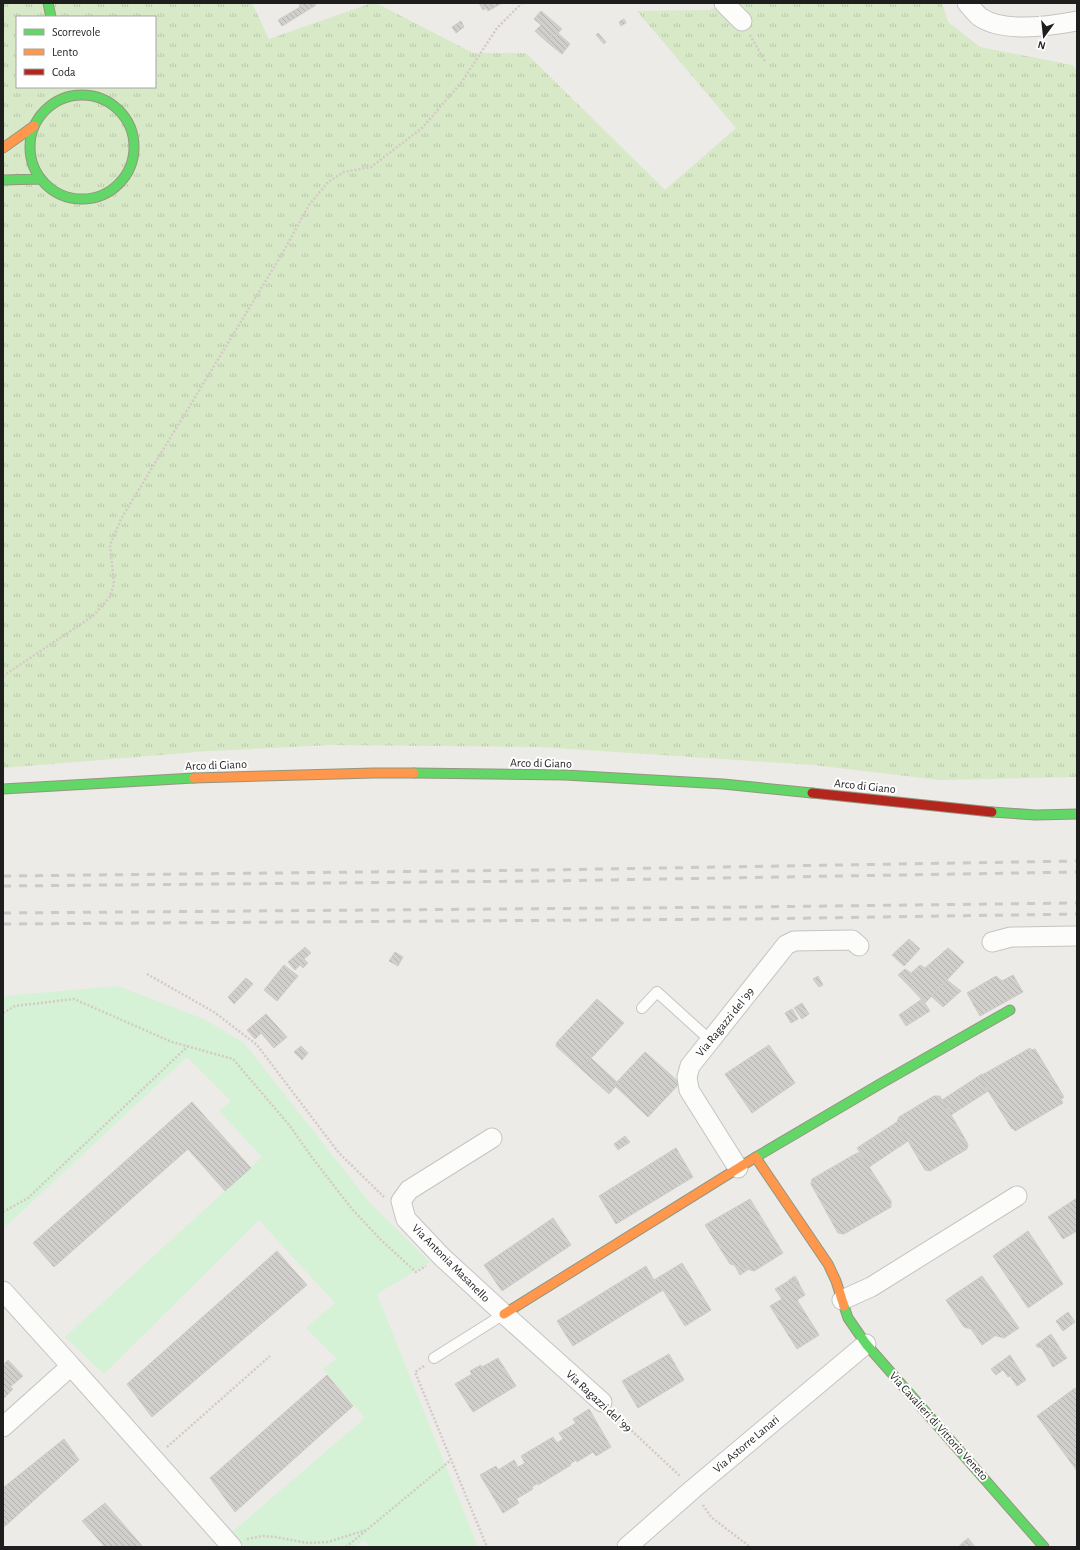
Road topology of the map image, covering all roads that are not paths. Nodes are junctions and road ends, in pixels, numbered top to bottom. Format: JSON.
{"nodes":[{"id":1,"x":48,"y":3,"type":"edge"},
{"id":2,"x":724,"y":3,"type":"edge"},
{"id":3,"x":967,"y":3,"type":"edge"},
{"id":4,"x":51,"y":16,"type":"edge"},
{"id":5,"x":742,"y":21,"type":"road end"},
{"id":6,"x":1077,"y":21,"type":"edge"},
{"id":7,"x":89,"y":91,"type":"edge"},
{"id":8,"x":49,"y":94,"type":"dead end"},
{"id":9,"x":47,"y":108,"type":"junction"},
{"id":10,"x":34,"y":126,"type":"junction"},
{"id":11,"x":3,"y":148,"type":"edge"},
{"id":12,"x":41,"y":179,"type":"junction"},
{"id":13,"x":3,"y":180,"type":"edge"},
{"id":14,"x":3,"y":789,"type":"edge"},
{"id":15,"x":1077,"y":814,"type":"edge"},
{"id":16,"x":1077,"y":936,"type":"edge"},
{"id":17,"x":992,"y":942,"type":"dead end"},
{"id":18,"x":859,"y":946,"type":"dead end"},
{"id":19,"x":642,"y":1008,"type":"dead end"},
{"id":20,"x":1010,"y":1010,"type":"dead end"},
{"id":21,"x":710,"y":1040,"type":"junction"},
{"id":22,"x":492,"y":1138,"type":"dead end"},
{"id":23,"x":756,"y":1158,"type":"junction"},
{"id":24,"x":738,"y":1168,"type":"junction"},
{"id":25,"x":1017,"y":1196,"type":"dead end"},
{"id":26,"x":3,"y":1292,"type":"edge"},
{"id":27,"x":842,"y":1300,"type":"junction"},
{"id":28,"x":504,"y":1314,"type":"junction"},
{"id":29,"x":866,"y":1344,"type":"junction"},
{"id":30,"x":434,"y":1358,"type":"road end"},
{"id":31,"x":71,"y":1366,"type":"junction"},
{"id":32,"x":602,"y":1402,"type":"road end"},
{"id":33,"x":3,"y":1427,"type":"edge"},
{"id":34,"x":231,"y":1546,"type":"edge"},
{"id":35,"x":627,"y":1547,"type":"edge"},
{"id":36,"x":1044,"y":1547,"type":"edge"}],
"edges":[{"from":1,"to":4,"type":"street"},
{"from":2,"to":5,"type":"street"},
{"from":3,"to":6,"type":"street"},
{"from":7,"to":9,"type":"street"},
{"from":7,"to":12,"type":"street"},
{"from":8,"to":9,"type":"street"},
{"from":9,"to":10,"type":"street"},
{"from":10,"to":11,"type":"street"},
{"from":10,"to":12,"type":"street"},
{"from":12,"to":13,"type":"street"},
{"from":14,"to":15,"type":"street","name":"Arco di Giano"},
{"from":16,"to":17,"type":"street"},
{"from":18,"to":21,"type":"street","name":"Via Ragazzi del '99"},
{"from":19,"to":21,"type":"lane"},
{"from":20,"to":23,"type":"street"},
{"from":21,"to":24,"type":"street","name":"Via Ragazzi del '99"},
{"from":22,"to":28,"type":"street","name":"Via Antonia Masanello"},
{"from":23,"to":24,"type":"street"},
{"from":23,"to":27,"type":"street","name":"Via Cavalieri di Vittorio Veneto"},
{"from":24,"to":28,"type":"street"},
{"from":25,"to":27,"type":"street"},
{"from":26,"to":31,"type":"street"},
{"from":27,"to":29,"type":"street","name":"Via Cavalieri di Vittorio Veneto"},
{"from":28,"to":30,"type":"lane"},
{"from":28,"to":32,"type":"street","name":"Via Ragazzi del '99"},
{"from":29,"to":35,"type":"street","name":"Via Astorre Lanari"},
{"from":29,"to":36,"type":"street","name":"Via Cavalieri di Vittorio Veneto"},
{"from":31,"to":33,"type":"street"},
{"from":31,"to":34,"type":"street"}]}
